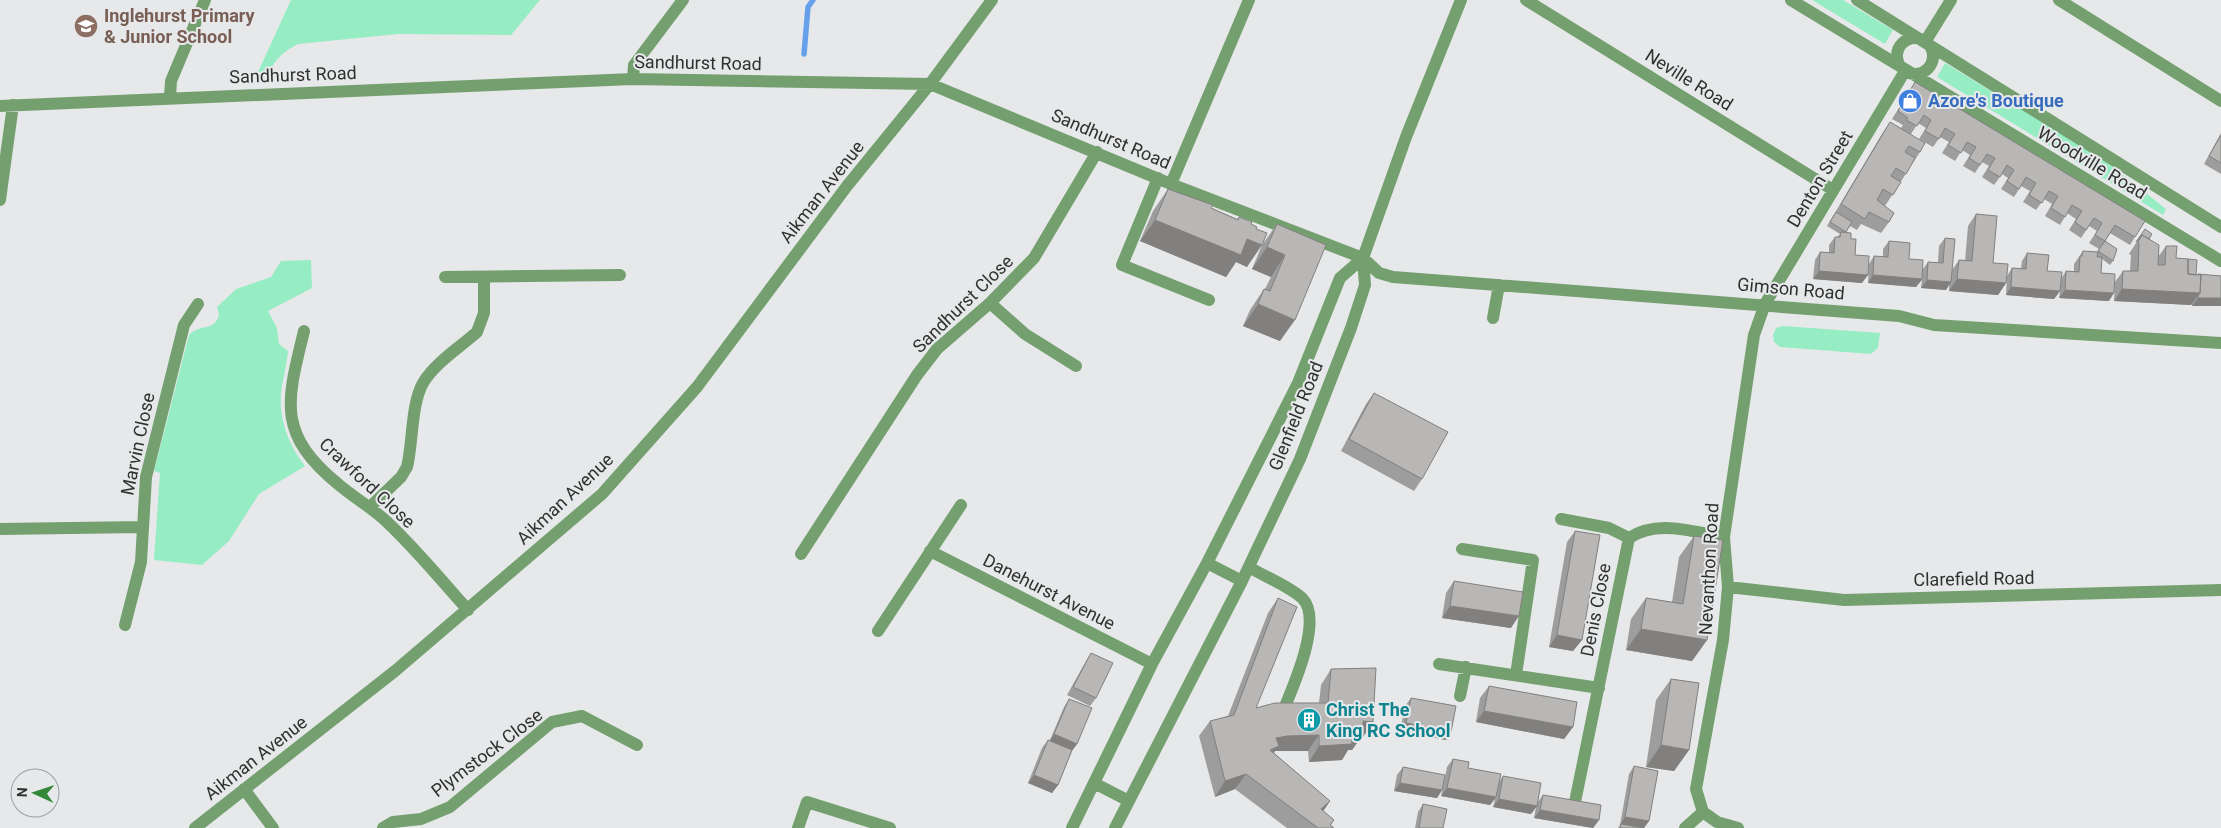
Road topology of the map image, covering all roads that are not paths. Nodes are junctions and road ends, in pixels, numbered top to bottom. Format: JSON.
{"nodes":[{"id":1,"x":205,"y":0,"type":"edge"},
{"id":2,"x":683,"y":0,"type":"edge"},
{"id":3,"x":992,"y":0,"type":"edge"},
{"id":4,"x":1249,"y":0,"type":"edge"},
{"id":5,"x":1461,"y":0,"type":"edge"},
{"id":6,"x":1526,"y":0,"type":"edge"},
{"id":7,"x":1791,"y":0,"type":"edge"},
{"id":8,"x":1857,"y":0,"type":"edge"},
{"id":9,"x":1951,"y":0,"type":"edge"},
{"id":10,"x":2059,"y":0,"type":"edge"},
{"id":11,"x":1925,"y":42,"type":"junction"},
{"id":12,"x":1906,"y":71,"type":"junction"},
{"id":13,"x":633,"y":79,"type":"junction"},
{"id":14,"x":930,"y":84,"type":"junction"},
{"id":15,"x":170,"y":97,"type":"junction"},
{"id":16,"x":2221,"y":101,"type":"edge"},
{"id":17,"x":6,"y":105,"type":"edge"},
{"id":18,"x":1097,"y":152,"type":"junction"},
{"id":19,"x":1158,"y":178,"type":"junction"},
{"id":20,"x":1171,"y":184,"type":"junction"},
{"id":21,"x":1833,"y":190,"type":"junction"},
{"id":22,"x":0,"y":200,"type":"edge"},
{"id":23,"x":2221,"y":227,"type":"edge"},
{"id":24,"x":1363,"y":258,"type":"junction"},
{"id":25,"x":2221,"y":261,"type":"edge"},
{"id":26,"x":620,"y":275,"type":"dead end"},
{"id":27,"x":444,"y":277,"type":"dead end"},
{"id":28,"x":484,"y":277,"type":"junction"},
{"id":29,"x":1498,"y":285,"type":"junction"},
{"id":30,"x":1209,"y":300,"type":"dead end"},
{"id":31,"x":990,"y":303,"type":"junction"},
{"id":32,"x":198,"y":304,"type":"dead end"},
{"id":33,"x":1765,"y":304,"type":"junction"},
{"id":34,"x":1493,"y":318,"type":"dead end"},
{"id":35,"x":304,"y":331,"type":"dead end"},
{"id":36,"x":2221,"y":343,"type":"edge"},
{"id":37,"x":1076,"y":366,"type":"dead end"},
{"id":38,"x":961,"y":505,"type":"dead end"},
{"id":39,"x":370,"y":508,"type":"junction"},
{"id":40,"x":1561,"y":519,"type":"dead end"},
{"id":41,"x":142,"y":527,"type":"junction"},
{"id":42,"x":0,"y":529,"type":"edge"},
{"id":43,"x":1724,"y":537,"type":"junction"},
{"id":44,"x":1629,"y":538,"type":"junction"},
{"id":45,"x":1462,"y":549,"type":"dead end"},
{"id":46,"x":930,"y":551,"type":"junction"},
{"id":47,"x":800,"y":554,"type":"dead end"},
{"id":48,"x":1207,"y":562,"type":"junction"},
{"id":49,"x":1249,"y":567,"type":"junction"},
{"id":50,"x":1242,"y":581,"type":"junction"},
{"id":51,"x":1728,"y":586,"type":"junction"},
{"id":52,"x":2221,"y":590,"type":"edge"},
{"id":53,"x":468,"y":610,"type":"junction"},
{"id":54,"x":125,"y":625,"type":"dead end"},
{"id":55,"x":878,"y":630,"type":"dead end"},
{"id":56,"x":1152,"y":664,"type":"junction"},
{"id":57,"x":1439,"y":664,"type":"dead end"},
{"id":58,"x":1466,"y":667,"type":"junction"},
{"id":59,"x":1516,"y":675,"type":"junction"},
{"id":60,"x":1599,"y":688,"type":"junction"},
{"id":61,"x":1460,"y":696,"type":"dead end"},
{"id":62,"x":1286,"y":704,"type":"edge"},
{"id":63,"x":637,"y":745,"type":"dead end"},
{"id":64,"x":1094,"y":782,"type":"junction"},
{"id":65,"x":244,"y":789,"type":"junction"},
{"id":66,"x":1129,"y":801,"type":"junction"},
{"id":67,"x":1575,"y":802,"type":"edge"},
{"id":68,"x":1703,"y":812,"type":"junction"},
{"id":69,"x":195,"y":828,"type":"edge"},
{"id":70,"x":273,"y":828,"type":"edge"},
{"id":71,"x":383,"y":828,"type":"edge"},
{"id":72,"x":798,"y":828,"type":"edge"},
{"id":73,"x":890,"y":828,"type":"edge"},
{"id":74,"x":1072,"y":828,"type":"edge"},
{"id":75,"x":1116,"y":828,"type":"edge"},
{"id":76,"x":1685,"y":828,"type":"edge"},
{"id":77,"x":1738,"y":828,"type":"edge"}],
"edges":[{"from":1,"to":15,"type":"street"},
{"from":2,"to":13,"type":"street"},
{"from":3,"to":14,"type":"street","name":"Aikman Avenue"},
{"from":4,"to":20,"type":"street"},
{"from":5,"to":24,"type":"street","name":"Glenfield Road"},
{"from":6,"to":21,"type":"street","name":"Neville Road"},
{"from":7,"to":12,"type":"street","name":"Woodville Road"},
{"from":8,"to":11,"type":"street","name":"Woodville Road"},
{"from":9,"to":11,"type":"street"},
{"from":10,"to":16,"type":"street"},
{"from":11,"to":12,"type":"street"},
{"from":11,"to":12,"type":"street"},
{"from":11,"to":23,"type":"street","name":"Woodville Road"},
{"from":12,"to":21,"type":"street","name":"Denton Street"},
{"from":12,"to":25,"type":"street","name":"Woodville Road"},
{"from":13,"to":14,"type":"street","name":"Sandhurst Road"},
{"from":13,"to":15,"type":"street","name":"Sandhurst Road"},
{"from":14,"to":18,"type":"street","name":"Sandhurst Road"},
{"from":14,"to":53,"type":"street","name":"Aikman Avenue"},
{"from":15,"to":17,"type":"street","name":"Sandhurst Road"},
{"from":17,"to":22,"type":"street"},
{"from":18,"to":19,"type":"street","name":"Sandhurst Road"},
{"from":18,"to":31,"type":"street","name":"Sandhurst Close"},
{"from":19,"to":20,"type":"street","name":"Sandhurst Road"},
{"from":19,"to":30,"type":"street"},
{"from":20,"to":24,"type":"street","name":"Sandhurst Road"},
{"from":21,"to":33,"type":"street","name":"Denton Street"},
{"from":24,"to":29,"type":"street","name":"Gimson Road"},
{"from":24,"to":48,"type":"street","name":"Glenfield Road"},
{"from":24,"to":49,"type":"street","name":"Glenfield Road"},
{"from":26,"to":28,"type":"street"},
{"from":27,"to":28,"type":"street"},
{"from":28,"to":39,"type":"street"},
{"from":29,"to":33,"type":"street","name":"Gimson Road"},
{"from":29,"to":34,"type":"street"},
{"from":31,"to":37,"type":"street"},
{"from":31,"to":47,"type":"street","name":"Sandhurst Close"},
{"from":32,"to":41,"type":"street","name":"Marvin Close"},
{"from":33,"to":36,"type":"street","name":"Gimson Road"},
{"from":33,"to":43,"type":"street","name":"Nevanthon Road"},
{"from":35,"to":39,"type":"street","name":"Crawford Close"},
{"from":38,"to":46,"type":"street"},
{"from":39,"to":53,"type":"street","name":"Crawford Close"},
{"from":40,"to":44,"type":"street"},
{"from":41,"to":42,"type":"street"},
{"from":41,"to":54,"type":"street","name":"Marvin Close"},
{"from":43,"to":44,"type":"street"},
{"from":43,"to":51,"type":"street","name":"Nevanthon Road"},
{"from":44,"to":60,"type":"street","name":"Denis Close"},
{"from":45,"to":59,"type":"street"},
{"from":46,"to":55,"type":"street"},
{"from":46,"to":56,"type":"street","name":"Danehurst Avenue"},
{"from":48,"to":50,"type":"street"},
{"from":48,"to":56,"type":"street","name":"Glenfield Road"},
{"from":49,"to":50,"type":"street","name":"Glenfield Road"},
{"from":49,"to":62,"type":"street"},
{"from":50,"to":66,"type":"street","name":"Glenfield Road"},
{"from":51,"to":52,"type":"street","name":"Clarefield Road"},
{"from":51,"to":68,"type":"street","name":"Nevanthon Road"},
{"from":53,"to":65,"type":"street","name":"Aikman Avenue"},
{"from":56,"to":64,"type":"street","name":"Glenfield Road"},
{"from":57,"to":58,"type":"street"},
{"from":58,"to":59,"type":"street"},
{"from":58,"to":61,"type":"street"},
{"from":59,"to":60,"type":"street"},
{"from":60,"to":67,"type":"street","name":"Denis Close"},
{"from":63,"to":71,"type":"street","name":"Plymstock Close"},
{"from":64,"to":66,"type":"street"},
{"from":64,"to":74,"type":"street","name":"Glenfield Road"},
{"from":65,"to":69,"type":"street","name":"Aikman Avenue"},
{"from":65,"to":70,"type":"street"},
{"from":66,"to":75,"type":"street","name":"Glenfield Road"},
{"from":68,"to":76,"type":"street"},
{"from":68,"to":77,"type":"street"},
{"from":72,"to":73,"type":"street"}]}
